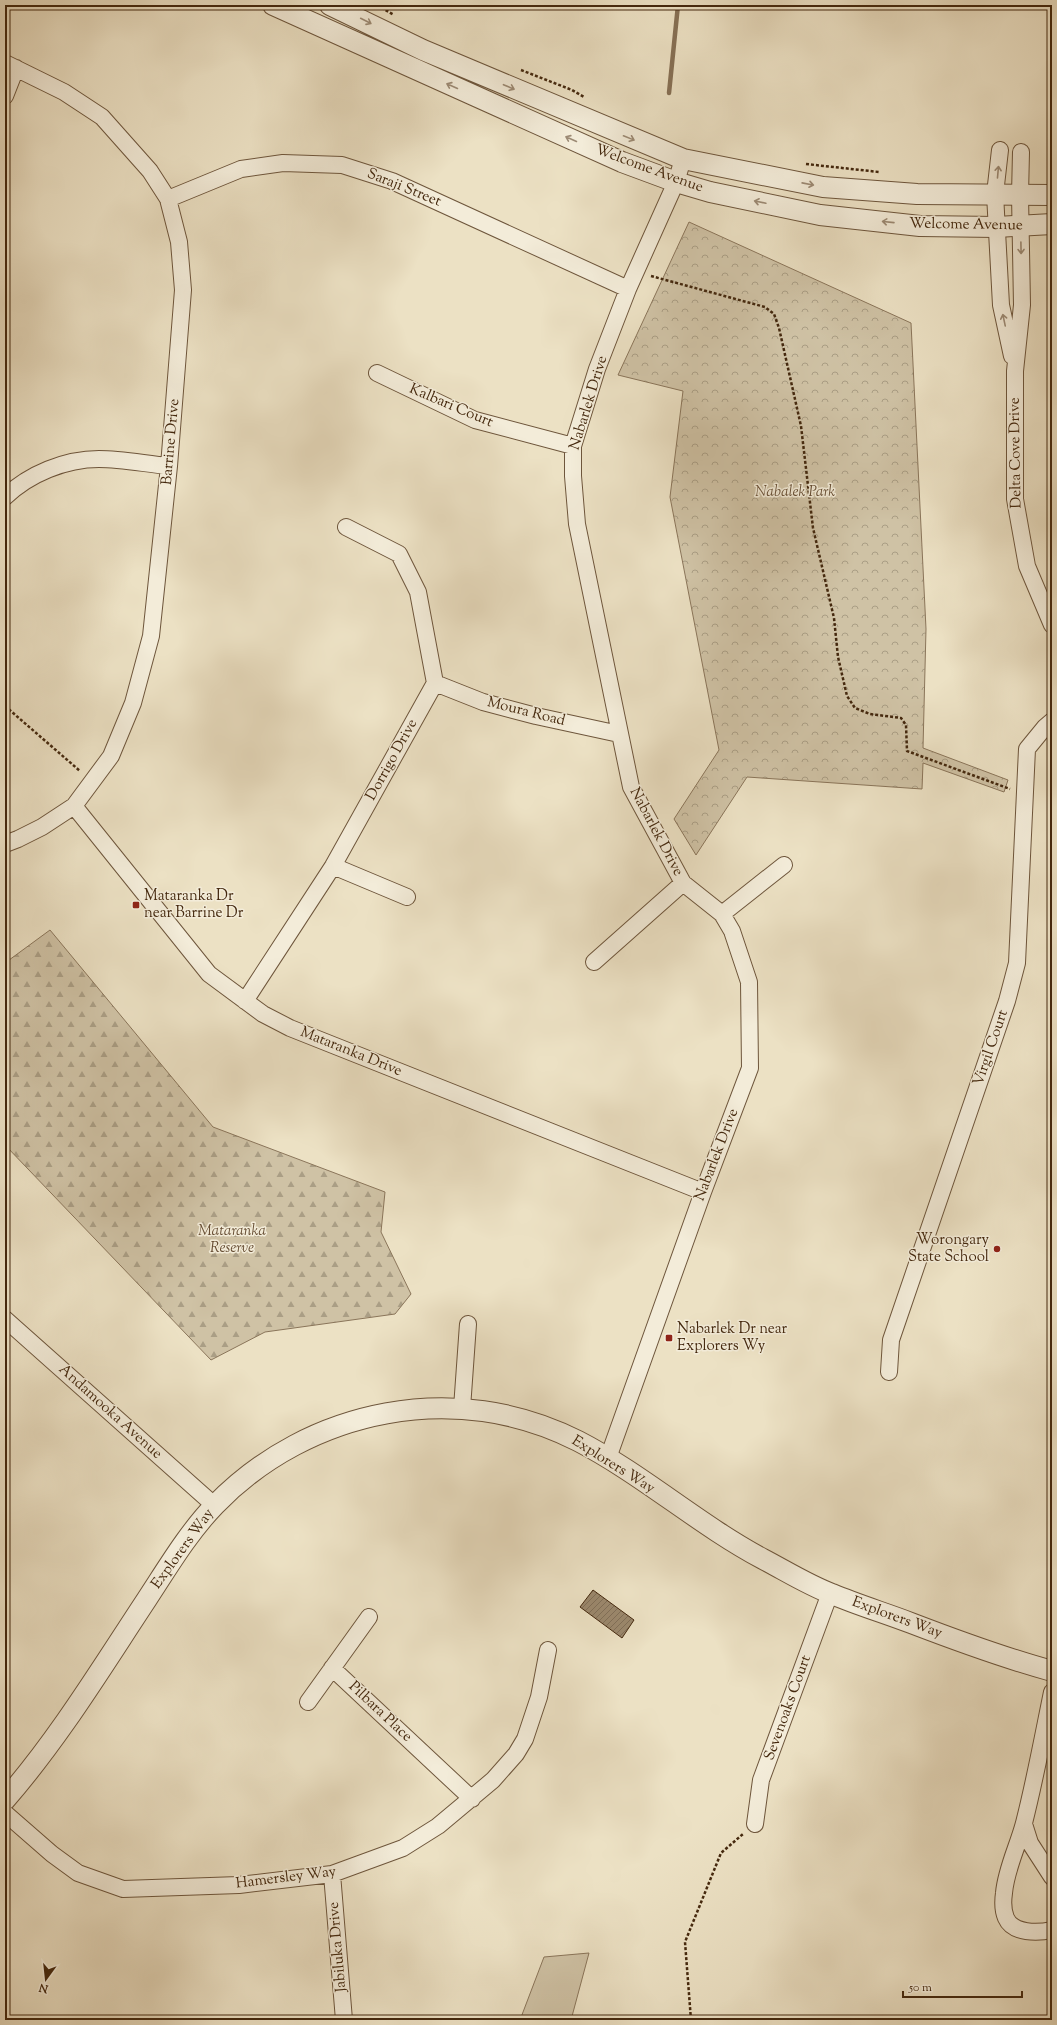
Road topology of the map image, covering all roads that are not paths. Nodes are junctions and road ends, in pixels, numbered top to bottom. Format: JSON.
{"nodes":[{"id":1,"x":273,"y":5,"type":"edge"},
{"id":2,"x":330,"y":5,"type":"edge"},
{"id":3,"x":11,"y":65,"type":"edge"},
{"id":4,"x":5,"y":96,"type":"edge"},
{"id":5,"x":1000,"y":150,"type":"dead end"},
{"id":6,"x":1021,"y":152,"type":"dead end"},
{"id":7,"x":683,"y":159,"type":"junction"},
{"id":8,"x":676,"y":182,"type":"junction"},
{"id":9,"x":996,"y":194,"type":"junction"},
{"id":10,"x":1020,"y":195,"type":"junction"},
{"id":11,"x":1052,"y":195,"type":"edge"},
{"id":12,"x":168,"y":199,"type":"junction"},
{"id":13,"x":1052,"y":224,"type":"edge"},
{"id":14,"x":1020,"y":226,"type":"junction"},
{"id":15,"x":997,"y":227,"type":"junction"},
{"id":16,"x":628,"y":289,"type":"junction"},
{"id":17,"x":1015,"y":372,"type":"junction"},
{"id":18,"x":377,"y":373,"type":"dead end"},
{"id":19,"x":573,"y":446,"type":"junction"},
{"id":20,"x":169,"y":466,"type":"junction"},
{"id":21,"x":5,"y":497,"type":"edge"},
{"id":22,"x":346,"y":527,"type":"dead end"},
{"id":23,"x":1052,"y":624,"type":"edge"},
{"id":24,"x":435,"y":683,"type":"junction"},
{"id":25,"x":1052,"y":722,"type":"edge"},
{"id":26,"x":619,"y":734,"type":"junction"},
{"id":27,"x":74,"y":806,"type":"junction"},
{"id":28,"x":5,"y":844,"type":"edge"},
{"id":29,"x":784,"y":865,"type":"dead end"},
{"id":30,"x":333,"y":866,"type":"junction"},
{"id":31,"x":682,"y":883,"type":"junction"},
{"id":32,"x":406,"y":897,"type":"dead end"},
{"id":33,"x":722,"y":914,"type":"junction"},
{"id":34,"x":594,"y":962,"type":"dead end"},
{"id":35,"x":245,"y":1001,"type":"junction"},
{"id":36,"x":703,"y":1192,"type":"junction"},
{"id":37,"x":5,"y":1319,"type":"edge"},
{"id":38,"x":468,"y":1324,"type":"dead end"},
{"id":39,"x":889,"y":1372,"type":"dead end"},
{"id":40,"x":462,"y":1408,"type":"junction"},
{"id":41,"x":608,"y":1458,"type":"junction"},
{"id":42,"x":214,"y":1505,"type":"junction"},
{"id":43,"x":830,"y":1594,"type":"junction"},
{"id":44,"x":369,"y":1617,"type":"dead end"},
{"id":45,"x":548,"y":1650,"type":"dead end"},
{"id":46,"x":332,"y":1668,"type":"junction"},
{"id":47,"x":1052,"y":1671,"type":"edge"},
{"id":48,"x":1052,"y":1692,"type":"edge"},
{"id":49,"x":308,"y":1702,"type":"dead end"},
{"id":50,"x":472,"y":1799,"type":"junction"},
{"id":51,"x":5,"y":1800,"type":"edge"},
{"id":52,"x":5,"y":1813,"type":"edge"},
{"id":53,"x":755,"y":1824,"type":"road end"},
{"id":54,"x":1024,"y":1824,"type":"junction"},
{"id":55,"x":332,"y":1874,"type":"junction"},
{"id":56,"x":1052,"y":1877,"type":"edge"},
{"id":57,"x":1052,"y":1930,"type":"edge"},
{"id":58,"x":344,"y":2020,"type":"edge"}],
"edges":[{"from":8,"to":1,"type":"street","name":"Welcome Avenue","one_way":true},
{"from":2,"to":7,"type":"street","name":"Welcome Avenue","one_way":true},
{"from":3,"to":4,"type":"street"},
{"from":3,"to":12,"type":"street","name":"Barrine Drive"},
{"from":9,"to":5,"type":"street","name":"Delta Cove Drive","one_way":true},
{"from":6,"to":10,"type":"street","name":"Delta Cove Drive"},
{"from":7,"to":8,"type":"street","name":"Nabarlek Drive"},
{"from":7,"to":9,"type":"street","name":"Welcome Avenue","one_way":true},
{"from":15,"to":8,"type":"street","name":"Welcome Avenue","one_way":true},
{"from":8,"to":16,"type":"street","name":"Nabarlek Drive"},
{"from":9,"to":10,"type":"street","name":"Welcome Avenue"},
{"from":9,"to":15,"type":"street","name":"Delta Cove Drive"},
{"from":10,"to":11,"type":"street","name":"Welcome Avenue"},
{"from":10,"to":14,"type":"street","name":"Delta Cove Drive"},
{"from":12,"to":16,"type":"street","name":"Saraji Street"},
{"from":12,"to":20,"type":"street","name":"Barrine Drive"},
{"from":13,"to":14,"type":"street","name":"Welcome Avenue"},
{"from":14,"to":15,"type":"street","name":"Welcome Avenue"},
{"from":14,"to":17,"type":"street","name":"Delta Cove Drive","one_way":true},
{"from":17,"to":15,"type":"street","name":"Delta Cove Drive","one_way":true},
{"from":16,"to":19,"type":"street","name":"Nabarlek Drive"},
{"from":17,"to":23,"type":"street","name":"Delta Cove Drive"},
{"from":18,"to":19,"type":"street","name":"Kalbari Court"},
{"from":19,"to":26,"type":"street","name":"Nabarlek Drive"},
{"from":20,"to":21,"type":"street"},
{"from":20,"to":27,"type":"street","name":"Barrine Drive"},
{"from":22,"to":24,"type":"street"},
{"from":24,"to":26,"type":"street","name":"Moura Road"},
{"from":24,"to":30,"type":"street","name":"Dorrigo Drive"},
{"from":25,"to":39,"type":"street","name":"Virgil Court"},
{"from":26,"to":31,"type":"street","name":"Nabarlek Drive"},
{"from":27,"to":28,"type":"street","name":"Barrine Drive"},
{"from":27,"to":35,"type":"street","name":"Mataranka Drive"},
{"from":29,"to":33,"type":"street"},
{"from":30,"to":32,"type":"street"},
{"from":30,"to":35,"type":"street","name":"Dorrigo Drive"},
{"from":31,"to":33,"type":"street","name":"Nabarlek Drive"},
{"from":31,"to":34,"type":"street"},
{"from":33,"to":36,"type":"street","name":"Nabarlek Drive"},
{"from":35,"to":36,"type":"street","name":"Mataranka Drive"},
{"from":36,"to":41,"type":"street","name":"Nabarlek Drive"},
{"from":37,"to":42,"type":"street","name":"Andamooka Avenue"},
{"from":38,"to":40,"type":"street"},
{"from":40,"to":41,"type":"street","name":"Explorers Way"},
{"from":40,"to":42,"type":"street","name":"Explorers Way"},
{"from":41,"to":43,"type":"street","name":"Explorers Way"},
{"from":42,"to":51,"type":"street","name":"Explorers Way"},
{"from":43,"to":47,"type":"street","name":"Explorers Way"},
{"from":43,"to":53,"type":"street","name":"Sevenoaks Court"},
{"from":44,"to":46,"type":"street"},
{"from":45,"to":50,"type":"street","name":"Hamersley Way"},
{"from":46,"to":49,"type":"street"},
{"from":46,"to":50,"type":"street","name":"Pilbara Place"},
{"from":48,"to":54,"type":"street"},
{"from":50,"to":55,"type":"street","name":"Hamersley Way"},
{"from":52,"to":55,"type":"street","name":"Hamersley Way"},
{"from":54,"to":56,"type":"street"},
{"from":54,"to":57,"type":"street"},
{"from":55,"to":58,"type":"street","name":"Jabiluka Drive"}]}
